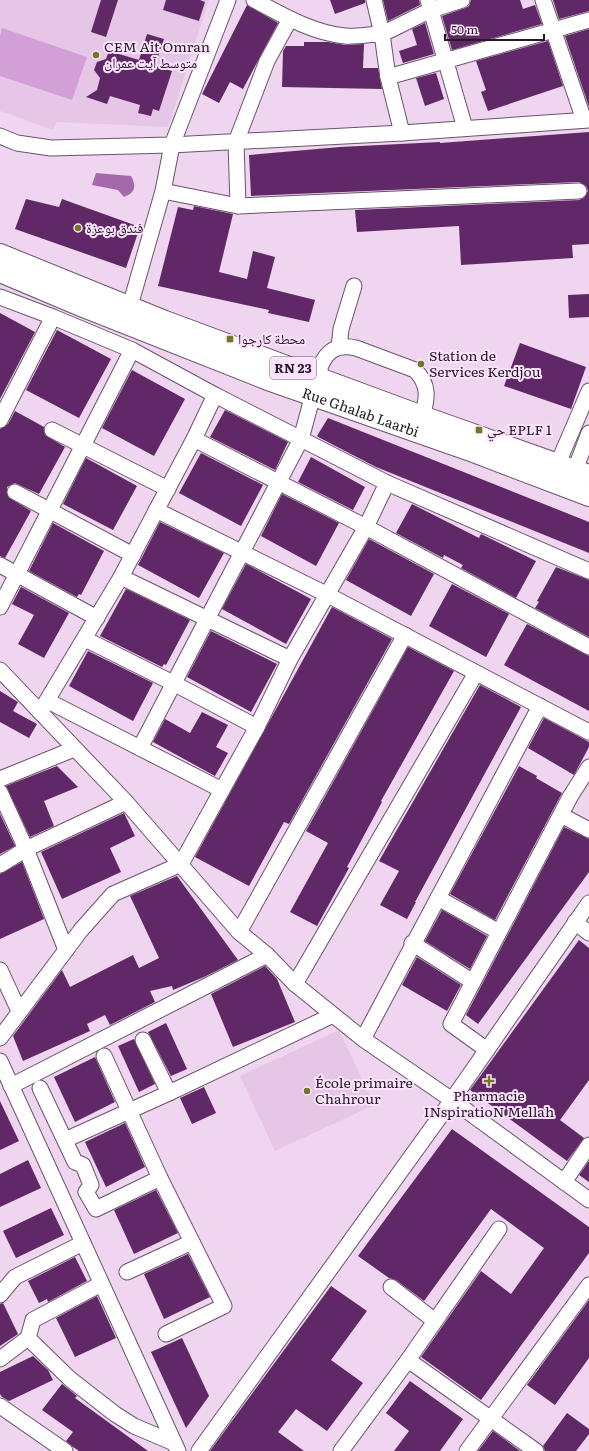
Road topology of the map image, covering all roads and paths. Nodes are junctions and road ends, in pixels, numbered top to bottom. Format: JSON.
{"nodes":[{"id":1,"x":228,"y":0,"type":"edge"},
{"id":2,"x":254,"y":0,"type":"edge"},
{"id":3,"x":374,"y":0,"type":"edge"},
{"id":4,"x":462,"y":0,"type":"edge"},
{"id":5,"x":543,"y":0,"type":"edge"},
{"id":6,"x":430,"y":5,"type":"edge"},
{"id":7,"x":290,"y":19,"type":"junction"},
{"id":8,"x":589,"y":20,"type":"edge"},
{"id":9,"x":553,"y":30,"type":"junction"},
{"id":10,"x":382,"y":34,"type":"junction"},
{"id":11,"x":446,"y":61,"type":"junction"},
{"id":12,"x":388,"y":77,"type":"junction"},
{"id":13,"x":587,"y":120,"type":"edge"},
{"id":14,"x":465,"y":128,"type":"junction"},
{"id":15,"x":402,"y":133,"type":"junction"},
{"id":16,"x":0,"y":136,"type":"edge"},
{"id":17,"x":236,"y":142,"type":"junction"},
{"id":18,"x":172,"y":145,"type":"junction"},
{"id":19,"x":163,"y":191,"type":"junction"},
{"id":20,"x":579,"y":191,"type":"dead end"},
{"id":21,"x":238,"y":206,"type":"junction"},
{"id":22,"x":0,"y":254,"type":"edge"},
{"id":23,"x":0,"y":272,"type":"edge"},
{"id":24,"x":354,"y":286,"type":"dead end"},
{"id":25,"x":0,"y":297,"type":"edge"},
{"id":26,"x":85,"y":298,"type":"junction"},
{"id":27,"x":130,"y":306,"type":"junction"},
{"id":28,"x":53,"y":317,"type":"junction"},
{"id":29,"x":339,"y":346,"type":"junction"},
{"id":30,"x":132,"y":350,"type":"junction"},
{"id":31,"x":318,"y":376,"type":"junction"},
{"id":32,"x":589,"y":391,"type":"edge"},
{"id":33,"x":215,"y":395,"type":"junction"},
{"id":34,"x":312,"y":396,"type":"junction"},
{"id":35,"x":422,"y":416,"type":"junction"},
{"id":36,"x":0,"y":420,"type":"edge"},
{"id":37,"x":52,"y":430,"type":"dead end"},
{"id":38,"x":441,"y":431,"type":"junction"},
{"id":39,"x":589,"y":433,"type":"edge"},
{"id":40,"x":194,"y":439,"type":"junction"},
{"id":41,"x":301,"y":439,"type":"junction"},
{"id":42,"x":82,"y":446,"type":"junction"},
{"id":43,"x":574,"y":469,"type":"edge"},
{"id":44,"x":278,"y":483,"type":"junction"},
{"id":45,"x":387,"y":483,"type":"junction"},
{"id":46,"x":168,"y":489,"type":"junction"},
{"id":47,"x":15,"y":492,"type":"dead end"},
{"id":48,"x":589,"y":496,"type":"edge"},
{"id":49,"x":50,"y":510,"type":"junction"},
{"id":50,"x":156,"y":510,"type":"junction"},
{"id":51,"x":366,"y":527,"type":"junction"},
{"id":52,"x":243,"y":552,"type":"junction"},
{"id":53,"x":133,"y":555,"type":"junction"},
{"id":54,"x":0,"y":565,"type":"edge"},
{"id":55,"x":589,"y":571,"type":"edge"},
{"id":56,"x":16,"y":574,"type":"junction"},
{"id":57,"x":121,"y":577,"type":"junction"},
{"id":58,"x":326,"y":594,"type":"junction"},
{"id":59,"x":0,"y":607,"type":"edge"},
{"id":60,"x":97,"y":618,"type":"junction"},
{"id":61,"x":208,"y":619,"type":"junction"},
{"id":62,"x":405,"y":635,"type":"junction"},
{"id":63,"x":85,"y":639,"type":"junction"},
{"id":64,"x":589,"y":647,"type":"edge"},
{"id":65,"x":290,"y":659,"type":"junction"},
{"id":66,"x":0,"y":670,"type":"edge"},
{"id":67,"x":476,"y":673,"type":"junction"},
{"id":68,"x":174,"y":683,"type":"junction"},
{"id":69,"x":540,"y":706,"type":"junction"},
{"id":70,"x":44,"y":707,"type":"junction"},
{"id":71,"x":257,"y":727,"type":"junction"},
{"id":72,"x":589,"y":732,"type":"edge"},
{"id":73,"x":140,"y":748,"type":"junction"},
{"id":74,"x":74,"y":749,"type":"junction"},
{"id":75,"x":589,"y":767,"type":"edge"},
{"id":76,"x":0,"y":779,"type":"edge"},
{"id":77,"x":222,"y":790,"type":"junction"},
{"id":78,"x":0,"y":792,"type":"edge"},
{"id":79,"x":126,"y":802,"type":"junction"},
{"id":80,"x":561,"y":815,"type":"junction"},
{"id":81,"x":589,"y":830,"type":"edge"},
{"id":82,"x":26,"y":849,"type":"junction"},
{"id":83,"x":181,"y":864,"type":"junction"},
{"id":84,"x":0,"y":865,"type":"edge"},
{"id":85,"x":438,"y":898,"type":"junction"},
{"id":86,"x":589,"y":903,"type":"edge"},
{"id":87,"x":575,"y":922,"type":"junction"},
{"id":88,"x":239,"y":932,"type":"junction"},
{"id":89,"x":500,"y":932,"type":"junction"},
{"id":90,"x":589,"y":933,"type":"edge"},
{"id":91,"x":412,"y":943,"type":"junction"},
{"id":92,"x":66,"y":950,"type":"junction"},
{"id":93,"x":267,"y":955,"type":"junction"},
{"id":94,"x":0,"y":970,"type":"edge"},
{"id":95,"x":473,"y":982,"type":"junction"},
{"id":96,"x":295,"y":984,"type":"junction"},
{"id":97,"x":20,"y":1011,"type":"junction"},
{"id":98,"x":333,"y":1015,"type":"junction"},
{"id":99,"x":0,"y":1038,"type":"edge"},
{"id":100,"x":363,"y":1039,"type":"junction"},
{"id":101,"x":142,"y":1040,"type":"dead end"},
{"id":102,"x":487,"y":1050,"type":"junction"},
{"id":103,"x":104,"y":1056,"type":"dead end"},
{"id":104,"x":0,"y":1061,"type":"edge"},
{"id":105,"x":11,"y":1086,"type":"junction"},
{"id":106,"x":40,"y":1088,"type":"dead end"},
{"id":107,"x":169,"y":1094,"type":"junction"},
{"id":108,"x":452,"y":1100,"type":"junction"},
{"id":109,"x":129,"y":1111,"type":"junction"},
{"id":110,"x":65,"y":1140,"type":"junction"},
{"id":111,"x":589,"y":1145,"type":"edge"},
{"id":112,"x":160,"y":1178,"type":"junction"},
{"id":113,"x":564,"y":1182,"type":"junction"},
{"id":114,"x":589,"y":1200,"type":"edge"},
{"id":115,"x":499,"y":1229,"type":"dead end"},
{"id":116,"x":192,"y":1242,"type":"junction"},
{"id":117,"x":83,"y":1243,"type":"junction"},
{"id":118,"x":127,"y":1272,"type":"dead end"},
{"id":119,"x":101,"y":1284,"type":"junction"},
{"id":120,"x":589,"y":1286,"type":"edge"},
{"id":121,"x":391,"y":1287,"type":"dead end"},
{"id":122,"x":0,"y":1295,"type":"edge"},
{"id":123,"x":435,"y":1322,"type":"junction"},
{"id":124,"x":166,"y":1334,"type":"dead end"},
{"id":125,"x":28,"y":1338,"type":"junction"},
{"id":126,"x":0,"y":1359,"type":"edge"},
{"id":127,"x":408,"y":1360,"type":"junction"},
{"id":128,"x":0,"y":1406,"type":"edge"},
{"id":129,"x":492,"y":1419,"type":"junction"},
{"id":130,"x":176,"y":1447,"type":"edge"},
{"id":131,"x":65,"y":1451,"type":"edge"},
{"id":132,"x":199,"y":1451,"type":"edge"},
{"id":133,"x":341,"y":1451,"type":"edge"},
{"id":134,"x":467,"y":1451,"type":"edge"},
{"id":135,"x":536,"y":1451,"type":"edge"}],
"edges":[{"from":1,"to":18,"type":"street"},
{"from":2,"to":7,"type":"street"},
{"from":3,"to":10,"type":"street"},
{"from":4,"to":6,"type":"street"},
{"from":5,"to":9,"type":"street"},
{"from":6,"to":10,"type":"street"},
{"from":6,"to":11,"type":"street"},
{"from":7,"to":10,"type":"street"},
{"from":7,"to":17,"type":"street"},
{"from":8,"to":9,"type":"street"},
{"from":9,"to":11,"type":"street"},
{"from":9,"to":13,"type":"street"},
{"from":10,"to":12,"type":"street"},
{"from":11,"to":12,"type":"street"},
{"from":11,"to":14,"type":"street"},
{"from":12,"to":15,"type":"street"},
{"from":13,"to":14,"type":"street"},
{"from":14,"to":15,"type":"street"},
{"from":15,"to":17,"type":"street"},
{"from":16,"to":18,"type":"street"},
{"from":17,"to":18,"type":"street"},
{"from":17,"to":21,"type":"street"},
{"from":18,"to":19,"type":"street"},
{"from":19,"to":21,"type":"street"},
{"from":19,"to":27,"type":"street"},
{"from":20,"to":21,"type":"street"},
{"from":22,"to":26,"type":"main road","name":"Rue Ghalab Laarbi","number":"RN 23"},
{"from":23,"to":26,"type":"main road","name":"Rue Ghalab Laarbi"},
{"from":24,"to":29,"type":"street"},
{"from":25,"to":28,"type":"street"},
{"from":26,"to":27,"type":"main road","name":"Rue Ghalab Laarbi","number":"RN 23"},
{"from":26,"to":34,"type":"main road","name":"Rue Ghalab Laarbi"},
{"from":27,"to":31,"type":"main road","name":"Rue Ghalab Laarbi","number":"RN 23"},
{"from":28,"to":30,"type":"street"},
{"from":28,"to":36,"type":"street"},
{"from":29,"to":31,"type":"street"},
{"from":29,"to":35,"type":"street"},
{"from":30,"to":33,"type":"street"},
{"from":30,"to":42,"type":"street"},
{"from":31,"to":34,"type":"street"},
{"from":31,"to":35,"type":"main road","name":"Rue Ghalab Laarbi","number":"RN 23"},
{"from":32,"to":43,"type":"street"},
{"from":33,"to":40,"type":"street"},
{"from":33,"to":41,"type":"street"},
{"from":34,"to":38,"type":"main road","name":"Rue Ghalab Laarbi"},
{"from":34,"to":41,"type":"street"},
{"from":35,"to":38,"type":"main road","name":"Rue Ghalab Laarbi","number":"RN 23"},
{"from":37,"to":42,"type":"street"},
{"from":38,"to":43,"type":"main road","name":"Rue Ghalab Laarbi","number":"RN 23"},
{"from":38,"to":48,"type":"main road","name":"Rue Ghalab Laarbi"},
{"from":39,"to":43,"type":"street"},
{"from":40,"to":44,"type":"street"},
{"from":40,"to":46,"type":"street"},
{"from":41,"to":44,"type":"street"},
{"from":41,"to":45,"type":"street"},
{"from":42,"to":46,"type":"street"},
{"from":42,"to":49,"type":"street"},
{"from":44,"to":51,"type":"street"},
{"from":44,"to":52,"type":"street"},
{"from":45,"to":51,"type":"street"},
{"from":45,"to":55,"type":"street"},
{"from":46,"to":50,"type":"street"},
{"from":47,"to":49,"type":"street"},
{"from":49,"to":53,"type":"street"},
{"from":49,"to":56,"type":"street"},
{"from":50,"to":52,"type":"street"},
{"from":50,"to":53,"type":"street"},
{"from":51,"to":58,"type":"street"},
{"from":51,"to":64,"type":"street"},
{"from":52,"to":58,"type":"street"},
{"from":52,"to":61,"type":"street"},
{"from":53,"to":57,"type":"street"},
{"from":54,"to":56,"type":"street"},
{"from":56,"to":59,"type":"street"},
{"from":56,"to":60,"type":"street"},
{"from":57,"to":60,"type":"street"},
{"from":57,"to":61,"type":"street"},
{"from":58,"to":62,"type":"street"},
{"from":58,"to":65,"type":"street"},
{"from":60,"to":63,"type":"street"},
{"from":61,"to":65,"type":"street"},
{"from":61,"to":68,"type":"street"},
{"from":62,"to":67,"type":"street"},
{"from":62,"to":88,"type":"street"},
{"from":63,"to":68,"type":"street"},
{"from":63,"to":70,"type":"street"},
{"from":65,"to":71,"type":"street"},
{"from":66,"to":70,"type":"street"},
{"from":67,"to":69,"type":"street"},
{"from":67,"to":96,"type":"street"},
{"from":68,"to":71,"type":"street"},
{"from":68,"to":73,"type":"street"},
{"from":69,"to":72,"type":"street"},
{"from":69,"to":85,"type":"street"},
{"from":70,"to":73,"type":"street"},
{"from":70,"to":74,"type":"street"},
{"from":71,"to":77,"type":"street"},
{"from":73,"to":77,"type":"street"},
{"from":74,"to":76,"type":"street"},
{"from":74,"to":79,"type":"street"},
{"from":75,"to":80,"type":"street"},
{"from":77,"to":83,"type":"street"},
{"from":78,"to":82,"type":"street"},
{"from":79,"to":82,"type":"street"},
{"from":79,"to":83,"type":"street"},
{"from":80,"to":81,"type":"street"},
{"from":80,"to":89,"type":"street"},
{"from":82,"to":84,"type":"street"},
{"from":82,"to":92,"type":"street"},
{"from":83,"to":88,"type":"street"},
{"from":83,"to":92,"type":"street"},
{"from":85,"to":89,"type":"street"},
{"from":85,"to":91,"type":"street"},
{"from":86,"to":87,"type":"street"},
{"from":87,"to":90,"type":"street"},
{"from":87,"to":102,"type":"street"},
{"from":88,"to":93,"type":"street"},
{"from":89,"to":95,"type":"street"},
{"from":91,"to":95,"type":"street"},
{"from":91,"to":100,"type":"street"},
{"from":92,"to":97,"type":"street"},
{"from":93,"to":96,"type":"street"},
{"from":93,"to":105,"type":"street"},
{"from":94,"to":97,"type":"street"},
{"from":95,"to":102,"type":"street"},
{"from":96,"to":98,"type":"street"},
{"from":97,"to":99,"type":"street"},
{"from":98,"to":100,"type":"street"},
{"from":98,"to":107,"type":"street"},
{"from":100,"to":108,"type":"street"},
{"from":101,"to":107,"type":"street"},
{"from":102,"to":108,"type":"street"},
{"from":103,"to":109,"type":"street"},
{"from":104,"to":105,"type":"street"},
{"from":105,"to":117,"type":"street"},
{"from":106,"to":110,"type":"street"},
{"from":107,"to":109,"type":"street"},
{"from":108,"to":113,"type":"street"},
{"from":108,"to":132,"type":"street"},
{"from":109,"to":110,"type":"street"},
{"from":109,"to":112,"type":"street"},
{"from":110,"to":112,"type":"street"},
{"from":111,"to":113,"type":"street"},
{"from":112,"to":116,"type":"street"},
{"from":113,"to":114,"type":"street"},
{"from":115,"to":123,"type":"street"},
{"from":116,"to":118,"type":"street"},
{"from":116,"to":124,"type":"street"},
{"from":117,"to":119,"type":"street"},
{"from":117,"to":122,"type":"street"},
{"from":119,"to":125,"type":"street"},
{"from":119,"to":130,"type":"street"},
{"from":120,"to":129,"type":"street"},
{"from":121,"to":123,"type":"street"},
{"from":123,"to":127,"type":"street"},
{"from":125,"to":126,"type":"street"},
{"from":125,"to":130,"type":"street"},
{"from":127,"to":129,"type":"street"},
{"from":127,"to":133,"type":"street"},
{"from":128,"to":131,"type":"street"},
{"from":129,"to":134,"type":"street"},
{"from":129,"to":135,"type":"street"}]}
